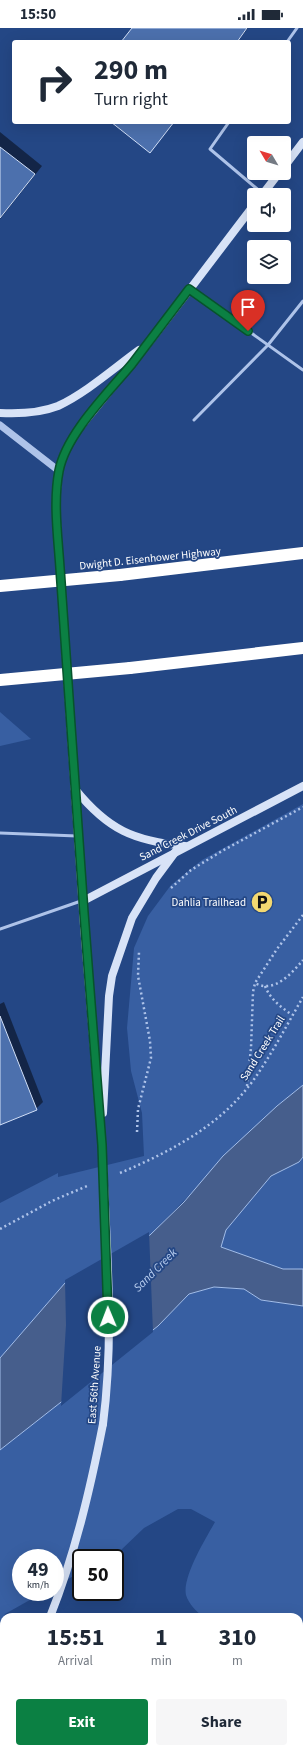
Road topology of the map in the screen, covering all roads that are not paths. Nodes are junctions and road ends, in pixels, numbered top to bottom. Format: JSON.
{"nodes":[{"id":1,"x":297,"y":28,"type":"edge"},
{"id":2,"x":288,"y":40,"type":"edge"},
{"id":3,"x":228,"y":124,"type":"edge"},
{"id":4,"x":303,"y":142,"type":"edge"},
{"id":5,"x":291,"y":157,"type":"edge"},
{"id":6,"x":273,"y":180,"type":"edge"},
{"id":7,"x":255,"y":188,"type":"edge"},
{"id":8,"x":267,"y":188,"type":"edge"},
{"id":9,"x":247,"y":215,"type":"edge"},
{"id":10,"x":189,"y":289,"type":"junction"},
{"id":11,"x":303,"y":301,"type":"edge"},
{"id":12,"x":148,"y":344,"type":"junction"},
{"id":13,"x":268,"y":345,"type":"junction"},
{"id":14,"x":303,"y":370,"type":"edge"},
{"id":15,"x":0,"y":413,"type":"edge"},
{"id":16,"x":194,"y":420,"type":"dead end"},
{"id":17,"x":0,"y":425,"type":"edge"},
{"id":18,"x":59,"y":471,"type":"junction"},
{"id":19,"x":303,"y":553,"type":"edge"},
{"id":20,"x":0,"y":586,"type":"edge"},
{"id":21,"x":303,"y":648,"type":"edge"},
{"id":22,"x":0,"y":680,"type":"edge"},
{"id":23,"x":303,"y":786,"type":"edge"},
{"id":24,"x":75,"y":789,"type":"junction"},
{"id":25,"x":0,"y":833,"type":"edge"},
{"id":26,"x":78,"y":836,"type":"junction"},
{"id":27,"x":186,"y":846,"type":"junction"},
{"id":28,"x":176,"y":851,"type":"junction"},
{"id":29,"x":83,"y":901,"type":"junction"},
{"id":30,"x":0,"y":929,"type":"edge"},
{"id":31,"x":102,"y":1145,"type":"junction"},
{"id":32,"x":52,"y":1613,"type":"edge"}],
"edges":[{"from":1,"to":2,"type":"lane"},
{"from":3,"to":7,"type":"lane"},
{"from":4,"to":5,"type":"main road"},
{"from":6,"to":8,"type":"main road"},
{"from":9,"to":10,"type":"main road","name":"East 56th Avenue"},
{"from":10,"to":12,"type":"main road","name":"East 56th Avenue"},
{"from":10,"to":13,"type":"lane"},
{"from":11,"to":13,"type":"lane"},
{"from":12,"to":15,"type":"main road"},
{"from":12,"to":18,"type":"main road","name":"East 56th Avenue"},
{"from":13,"to":14,"type":"lane"},
{"from":13,"to":16,"type":"lane"},
{"from":17,"to":18,"type":"street"},
{"from":18,"to":24,"type":"main road","name":"East 56th Avenue"},
{"from":19,"to":20,"type":"highway","name":"Dwight D. Eisenhower Highway","bridge":true},
{"from":21,"to":22,"type":"highway","bridge":true},
{"from":23,"to":27,"type":"main road","name":"Sand Creek Drive South"},
{"from":24,"to":26,"type":"main road","name":"East 56th Avenue"},
{"from":24,"to":27,"type":"main road"},
{"from":25,"to":26,"type":"lane"},
{"from":26,"to":29,"type":"main road","name":"East 56th Avenue"},
{"from":27,"to":28,"type":"main road","name":"Sand Creek Drive South"},
{"from":28,"to":29,"type":"main road","name":"Sand Creek Drive South"},
{"from":28,"to":31,"type":"main road"},
{"from":29,"to":30,"type":"lane"},
{"from":29,"to":31,"type":"main road","name":"East 56th Avenue"},
{"from":31,"to":32,"type":"main road","name":"East 56th Avenue","bridge":true}]}
